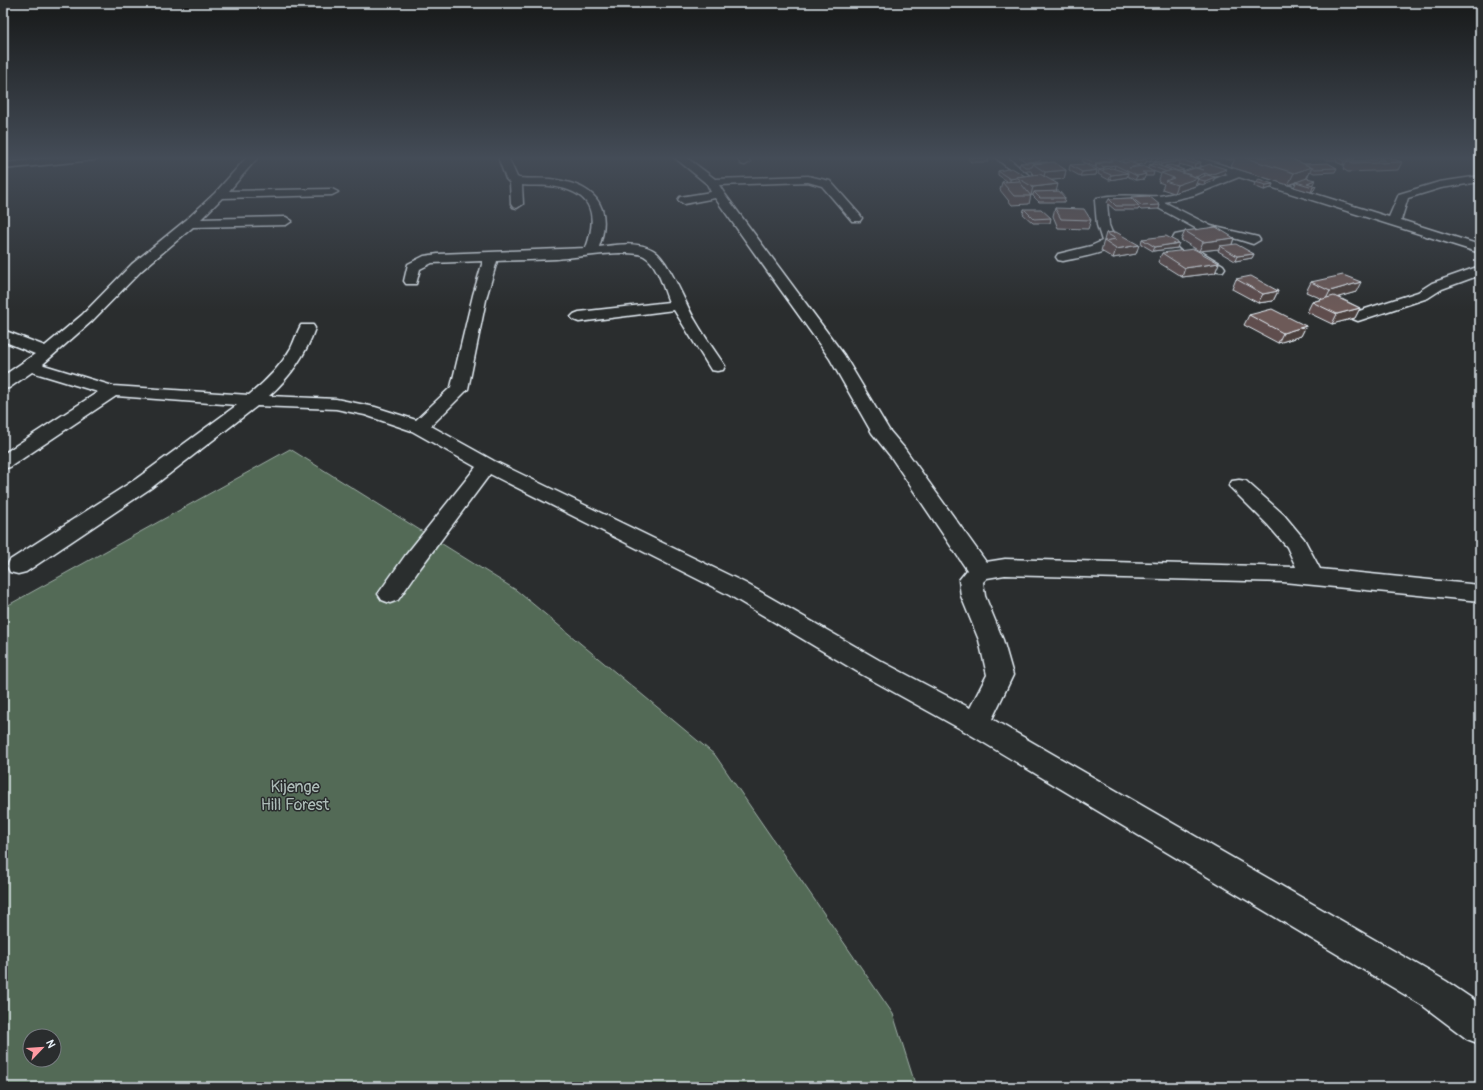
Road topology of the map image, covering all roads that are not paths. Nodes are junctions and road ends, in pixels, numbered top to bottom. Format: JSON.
{"nodes":[{"id":1,"x":206,"y":208,"type":"edge"},
{"id":2,"x":596,"y":208,"type":"edge"},
{"id":3,"x":729,"y":208,"type":"edge"},
{"id":4,"x":847,"y":208,"type":"edge"},
{"id":5,"x":1102,"y":208,"type":"edge"},
{"id":6,"x":1168,"y":208,"type":"edge"},
{"id":7,"x":1357,"y":208,"type":"edge"},
{"id":8,"x":1399,"y":208,"type":"edge"},
{"id":9,"x":856,"y":218,"type":"dead end"},
{"id":10,"x":286,"y":221,"type":"dead end"},
{"id":11,"x":1394,"y":221,"type":"junction"},
{"id":12,"x":190,"y":223,"type":"junction"},
{"id":13,"x":1214,"y":231,"type":"junction"},
{"id":14,"x":1253,"y":240,"type":"dead end"},
{"id":15,"x":1480,"y":249,"type":"edge"},
{"id":16,"x":591,"y":252,"type":"junction"},
{"id":17,"x":491,"y":257,"type":"junction"},
{"id":18,"x":1063,"y":257,"type":"dead end"},
{"id":19,"x":1218,"y":268,"type":"edge"},
{"id":20,"x":1480,"y":270,"type":"edge"},
{"id":21,"x":411,"y":281,"type":"dead end"},
{"id":22,"x":678,"y":305,"type":"junction"},
{"id":23,"x":1358,"y":316,"type":"edge"},
{"id":24,"x":579,"y":317,"type":"dead end"},
{"id":25,"x":307,"y":328,"type":"dead end"},
{"id":26,"x":3,"y":335,"type":"edge"},
{"id":27,"x":40,"y":358,"type":"junction"},
{"id":28,"x":717,"y":366,"type":"dead end"},
{"id":29,"x":3,"y":384,"type":"edge"},
{"id":30,"x":112,"y":391,"type":"junction"},
{"id":31,"x":253,"y":401,"type":"junction"},
{"id":32,"x":419,"y":427,"type":"junction"},
{"id":33,"x":3,"y":464,"type":"edge"},
{"id":34,"x":487,"y":465,"type":"junction"},
{"id":35,"x":1239,"y":486,"type":"dead end"},
{"id":36,"x":18,"y":566,"type":"dead end"},
{"id":37,"x":980,"y":571,"type":"junction"},
{"id":38,"x":1312,"y":576,"type":"junction"},
{"id":39,"x":1480,"y":593,"type":"edge"},
{"id":40,"x":390,"y":594,"type":"dead end"},
{"id":41,"x":976,"y":724,"type":"junction"},
{"id":42,"x":1480,"y":1026,"type":"edge"}],
"edges":[{"from":1,"to":12,"type":"street"},
{"from":2,"to":16,"type":"street"},
{"from":3,"to":37,"type":"street"},
{"from":4,"to":9,"type":"street"},
{"from":5,"to":18,"type":"street"},
{"from":6,"to":13,"type":"street"},
{"from":7,"to":11,"type":"street"},
{"from":8,"to":11,"type":"street"},
{"from":10,"to":12,"type":"street"},
{"from":11,"to":15,"type":"street"},
{"from":12,"to":27,"type":"street"},
{"from":13,"to":14,"type":"street"},
{"from":13,"to":19,"type":"street"},
{"from":16,"to":17,"type":"street"},
{"from":16,"to":22,"type":"street"},
{"from":17,"to":21,"type":"street"},
{"from":17,"to":32,"type":"street"},
{"from":20,"to":23,"type":"street"},
{"from":22,"to":24,"type":"street"},
{"from":22,"to":28,"type":"street"},
{"from":25,"to":31,"type":"street"},
{"from":26,"to":27,"type":"street"},
{"from":27,"to":29,"type":"street"},
{"from":27,"to":30,"type":"street"},
{"from":30,"to":31,"type":"street"},
{"from":30,"to":33,"type":"street"},
{"from":31,"to":32,"type":"street"},
{"from":31,"to":36,"type":"street"},
{"from":32,"to":34,"type":"street"},
{"from":34,"to":40,"type":"street"},
{"from":34,"to":41,"type":"street"},
{"from":35,"to":38,"type":"street"},
{"from":37,"to":38,"type":"street"},
{"from":37,"to":41,"type":"street"},
{"from":38,"to":39,"type":"street"},
{"from":41,"to":42,"type":"street"}]}
